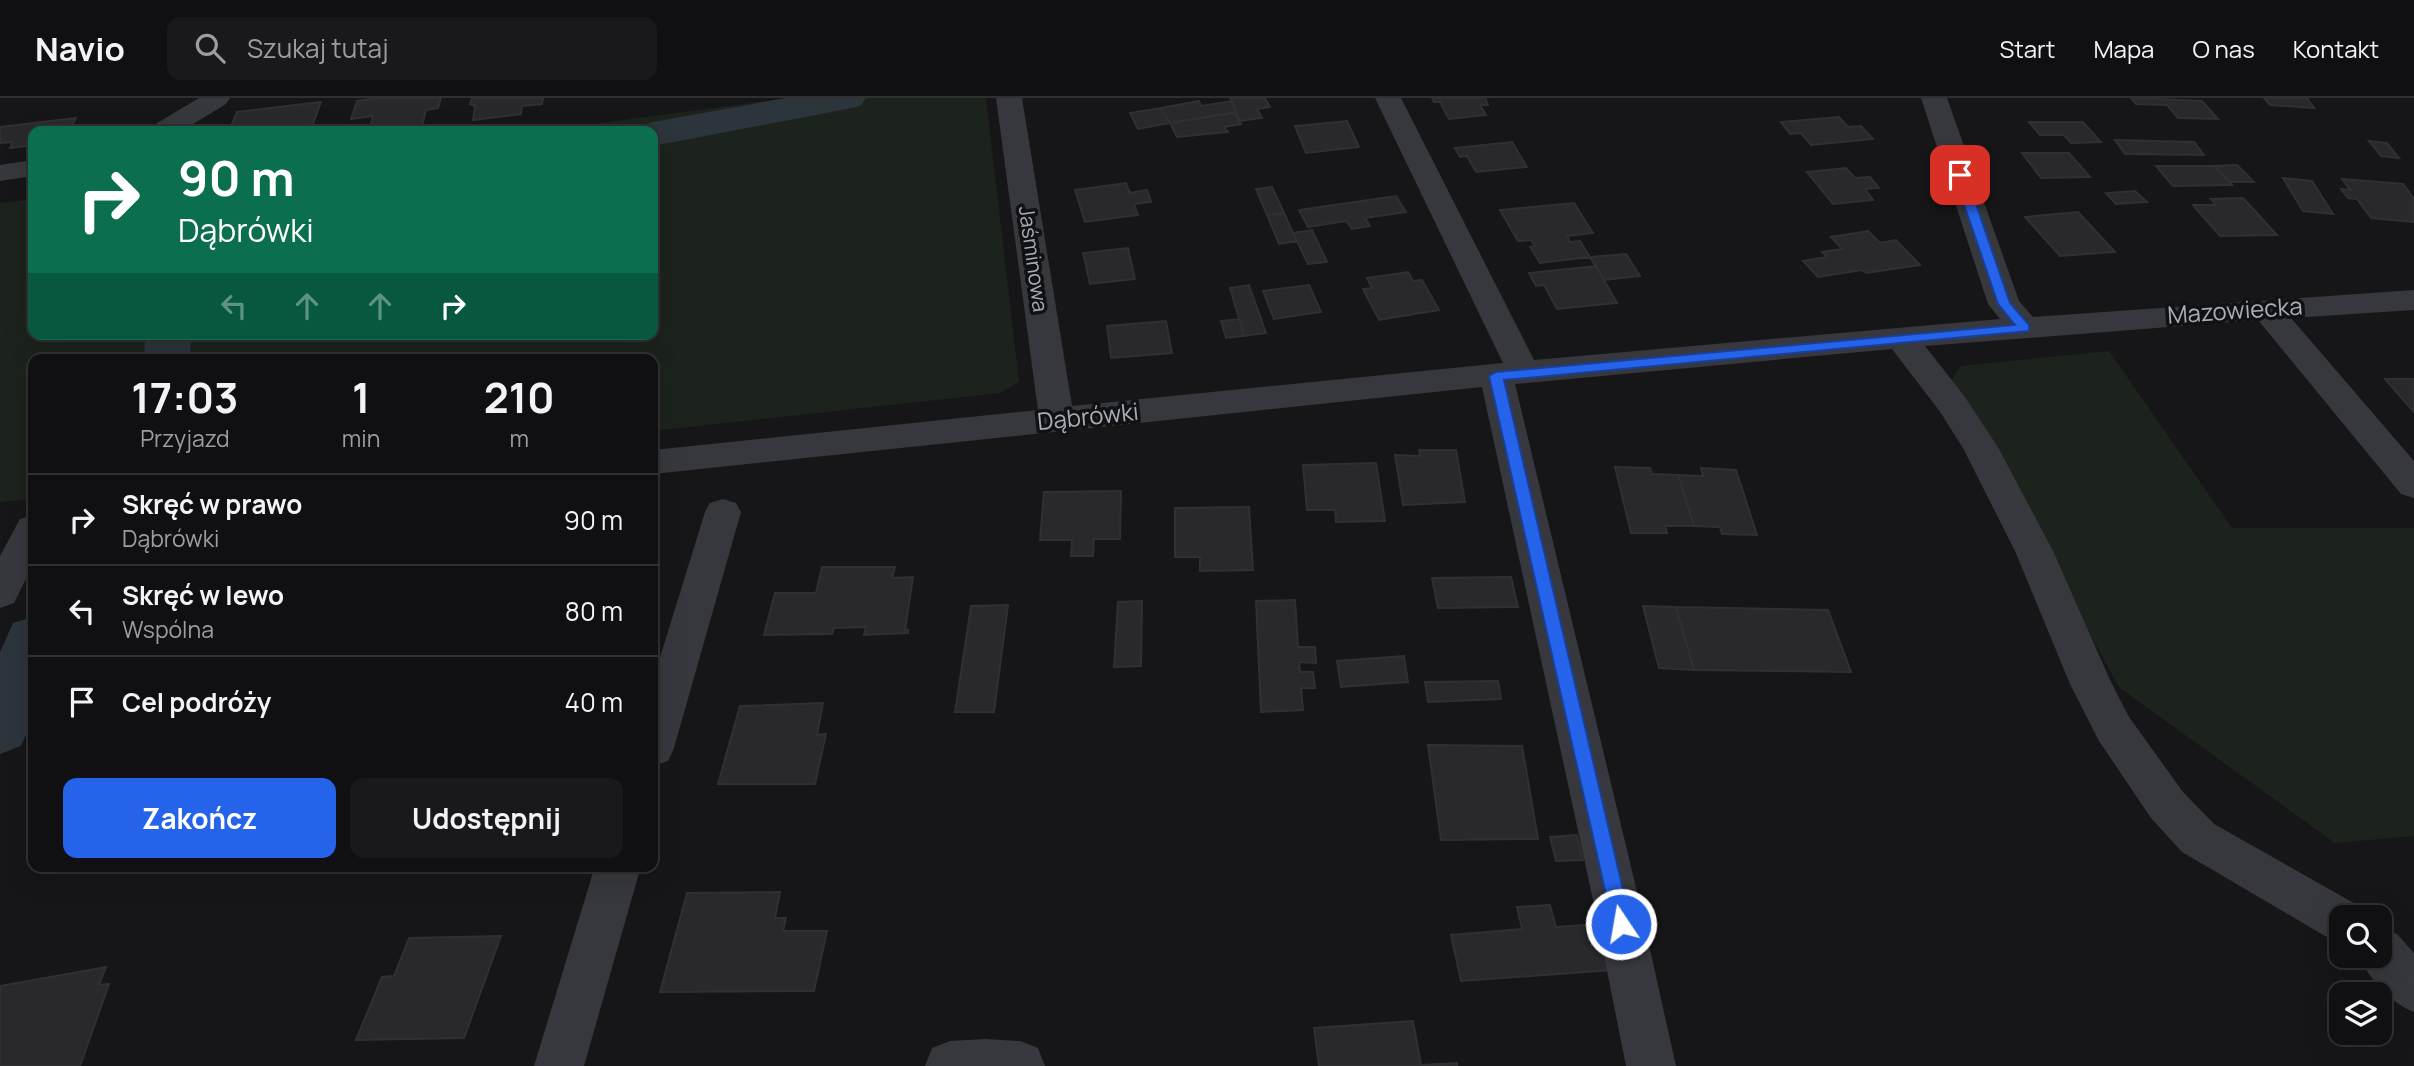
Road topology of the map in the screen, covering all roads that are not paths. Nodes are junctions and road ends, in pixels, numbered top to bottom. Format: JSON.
{"nodes":[{"id":1,"x":217,"y":98,"type":"edge"},
{"id":2,"x":1009,"y":98,"type":"edge"},
{"id":3,"x":1388,"y":98,"type":"edge"},
{"id":4,"x":1934,"y":98,"type":"edge"},
{"id":5,"x":172,"y":126,"type":"edge"},
{"id":6,"x":28,"y":169,"type":"edge"},
{"id":7,"x":0,"y":173,"type":"edge"},
{"id":8,"x":2414,"y":300,"type":"edge"},
{"id":9,"x":2266,"y":309,"type":"junction"},
{"id":10,"x":2041,"y":326,"type":"junction"},
{"id":11,"x":1902,"y":339,"type":"junction"},
{"id":12,"x":1510,"y":375,"type":"junction"},
{"id":13,"x":1057,"y":420,"type":"junction"},
{"id":14,"x":658,"y":462,"type":"edge"},
{"id":15,"x":2414,"y":485,"type":"edge"},
{"id":16,"x":723,"y":512,"type":"dead end"},
{"id":17,"x":28,"y":528,"type":"edge"},
{"id":18,"x":0,"y":531,"type":"edge"},
{"id":19,"x":28,"y":538,"type":"edge"},
{"id":20,"x":0,"y":593,"type":"edge"},
{"id":21,"x":658,"y":731,"type":"edge"},
{"id":22,"x":616,"y":872,"type":"edge"},
{"id":23,"x":2329,"y":914,"type":"edge"},
{"id":24,"x":2392,"y":964,"type":"edge"},
{"id":25,"x":2414,"y":989,"type":"edge"},
{"id":26,"x":559,"y":1066,"type":"edge"},
{"id":27,"x":950,"y":1066,"type":"edge"},
{"id":28,"x":1020,"y":1066,"type":"edge"},
{"id":29,"x":1651,"y":1066,"type":"edge"}],
"edges":[{"from":1,"to":5,"type":"street"},
{"from":2,"to":13,"type":"street","name":"Jaśminowa"},
{"from":3,"to":12,"type":"street"},
{"from":4,"to":10,"type":"street"},
{"from":6,"to":7,"type":"street"},
{"from":8,"to":9,"type":"street","name":"Mazowiecka"},
{"from":9,"to":10,"type":"street","name":"Mazowiecka"},
{"from":9,"to":15,"type":"street"},
{"from":10,"to":11,"type":"street","name":"Dąbrówki"},
{"from":11,"to":12,"type":"street","name":"Dąbrówki"},
{"from":11,"to":23,"type":"street"},
{"from":12,"to":13,"type":"street","name":"Dąbrówki"},
{"from":12,"to":29,"type":"street"},
{"from":13,"to":14,"type":"street","name":"Dąbrówki"},
{"from":16,"to":21,"type":"street"},
{"from":17,"to":18,"type":"street"},
{"from":19,"to":20,"type":"street"},
{"from":22,"to":26,"type":"street"},
{"from":24,"to":25,"type":"street"},
{"from":27,"to":28,"type":"street"}]}
